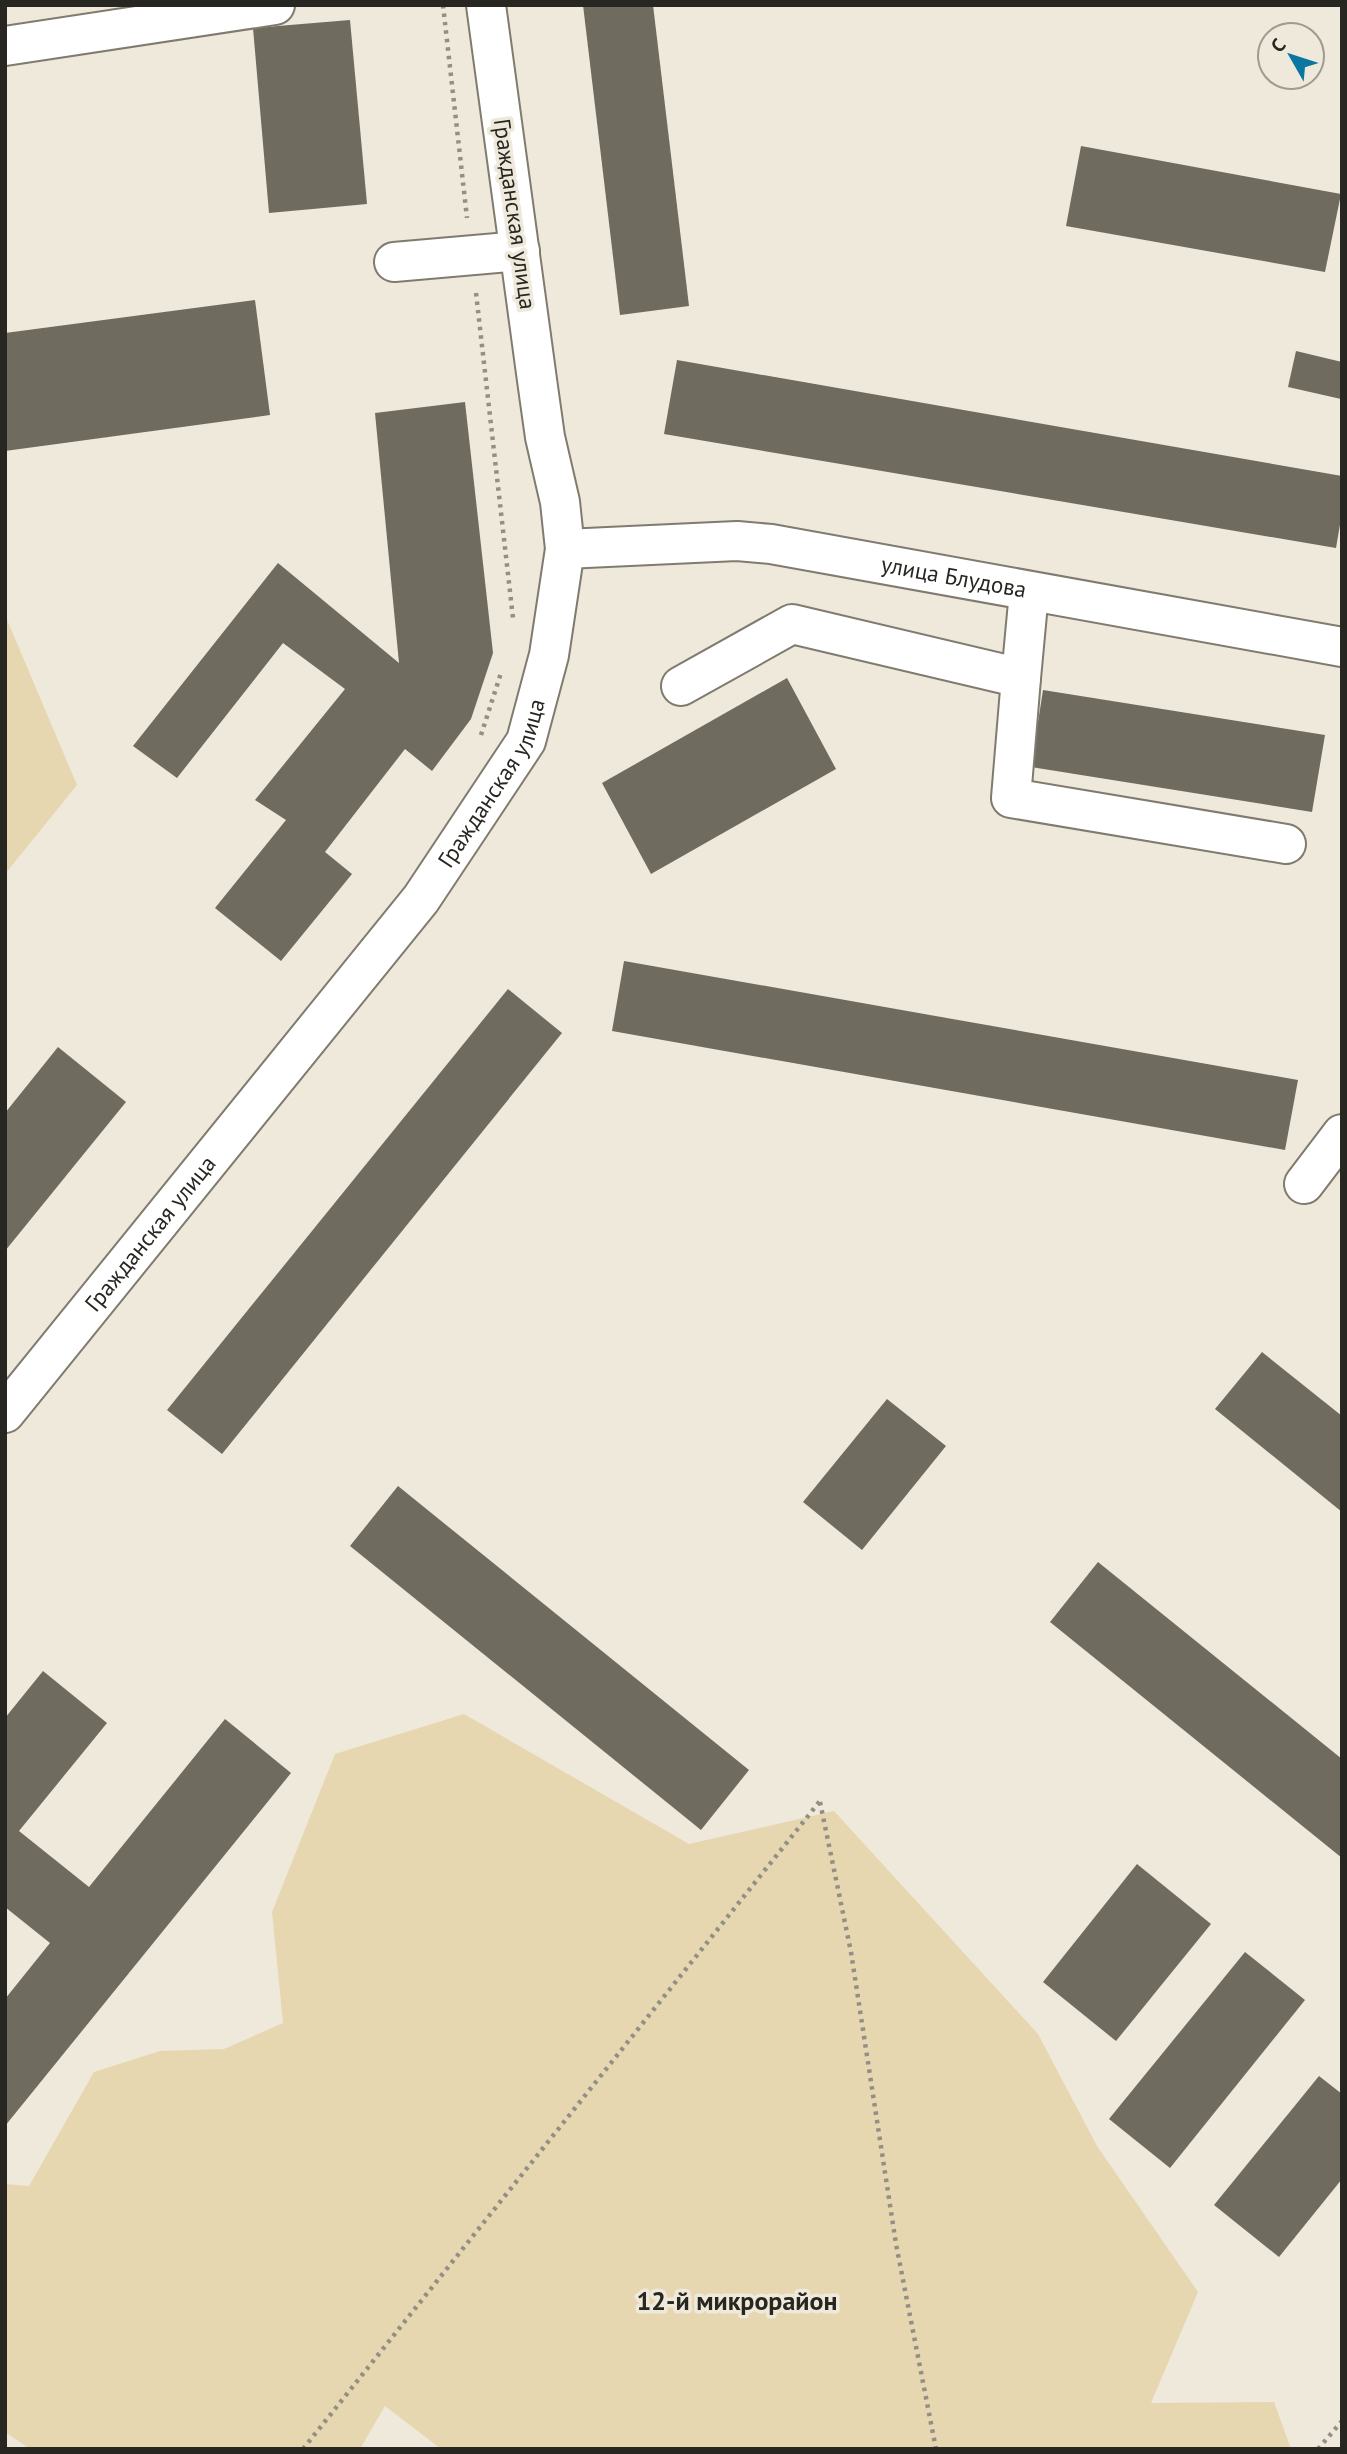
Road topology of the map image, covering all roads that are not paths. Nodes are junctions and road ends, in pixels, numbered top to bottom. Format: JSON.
{"nodes":[{"id":1,"x":275,"y":5,"type":"edge"},
{"id":2,"x":486,"y":5,"type":"edge"},
{"id":3,"x":5,"y":46,"type":"edge"},
{"id":4,"x":520,"y":251,"type":"junction"},
{"id":5,"x":394,"y":262,"type":"dead end"},
{"id":6,"x":565,"y":550,"type":"junction"},
{"id":7,"x":1029,"y":592,"type":"junction"},
{"id":8,"x":1342,"y":647,"type":"edge"},
{"id":9,"x":1021,"y":678,"type":"junction"},
{"id":10,"x":681,"y":686,"type":"dead end"},
{"id":11,"x":1286,"y":844,"type":"dead end"},
{"id":12,"x":1342,"y":1134,"type":"edge"},
{"id":13,"x":1304,"y":1184,"type":"dead end"},
{"id":14,"x":5,"y":1413,"type":"edge"}],
"edges":[{"from":1,"to":3,"type":"street"},
{"from":2,"to":4,"type":"street","name":"Гражданская улица"},
{"from":4,"to":5,"type":"street"},
{"from":4,"to":6,"type":"street","name":"Гражданская улица"},
{"from":6,"to":7,"type":"street","name":"улица Блудова"},
{"from":6,"to":14,"type":"street","name":"Гражданская улица"},
{"from":7,"to":8,"type":"street","name":"улица Блудова"},
{"from":7,"to":9,"type":"street"},
{"from":9,"to":10,"type":"street"},
{"from":9,"to":11,"type":"street"},
{"from":12,"to":13,"type":"street"}]}
